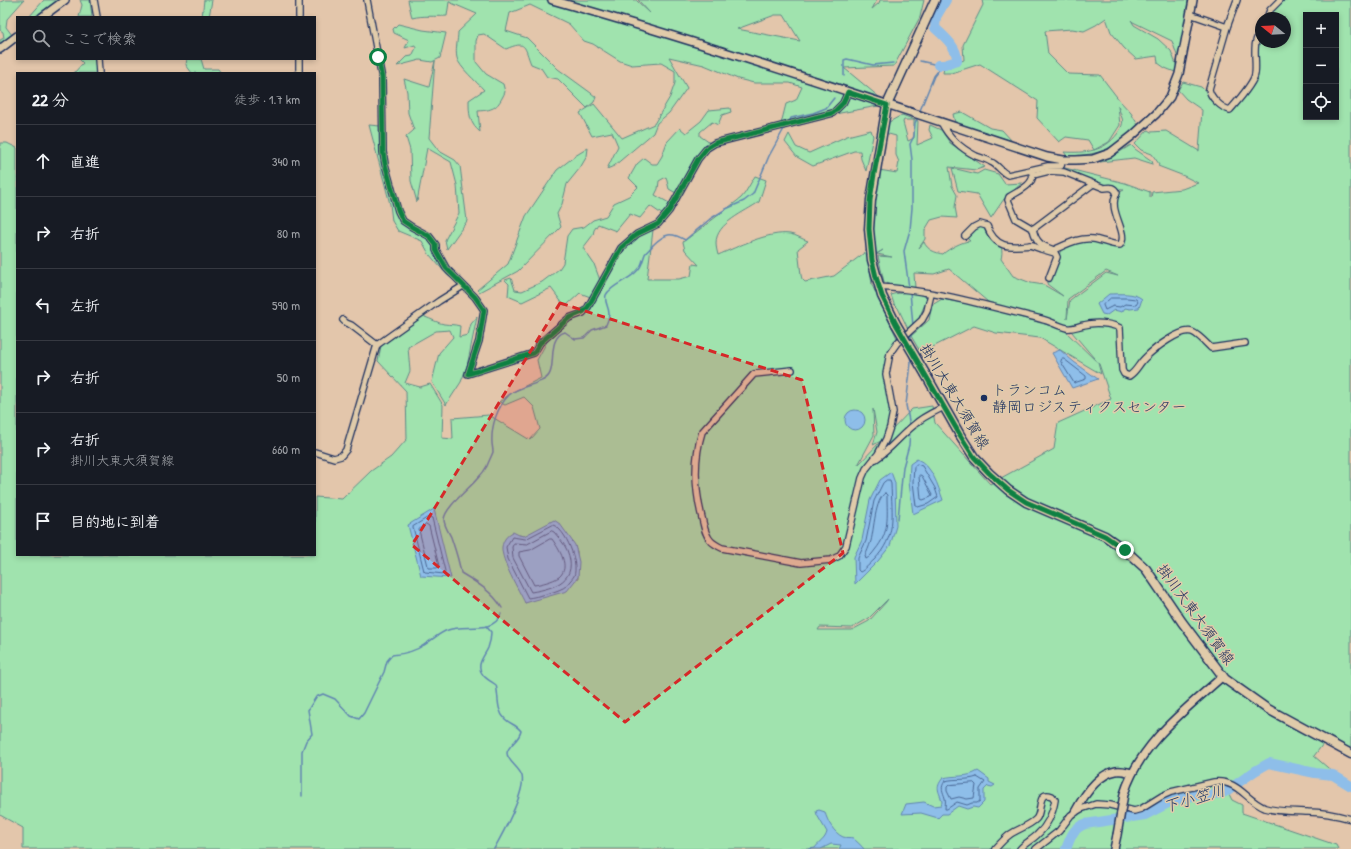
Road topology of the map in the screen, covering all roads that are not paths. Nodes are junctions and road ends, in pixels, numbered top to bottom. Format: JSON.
{"nodes":[{"id":1,"x":65,"y":0,"type":"edge"},
{"id":2,"x":94,"y":0,"type":"edge"},
{"id":3,"x":299,"y":0,"type":"edge"},
{"id":4,"x":367,"y":0,"type":"edge"},
{"id":5,"x":552,"y":0,"type":"edge"},
{"id":6,"x":934,"y":0,"type":"edge"},
{"id":7,"x":1193,"y":0,"type":"edge"},
{"id":8,"x":1237,"y":0,"type":"edge"},
{"id":9,"x":1280,"y":0,"type":"edge"},
{"id":10,"x":1269,"y":12,"type":"edge"},
{"id":11,"x":1190,"y":14,"type":"junction"},
{"id":12,"x":43,"y":16,"type":"edge"},
{"id":13,"x":97,"y":16,"type":"edge"},
{"id":14,"x":299,"y":16,"type":"edge"},
{"id":15,"x":1228,"y":27,"type":"junction"},
{"id":16,"x":16,"y":37,"type":"edge"},
{"id":17,"x":1256,"y":48,"type":"edge"},
{"id":18,"x":0,"y":49,"type":"edge"},
{"id":19,"x":98,"y":60,"type":"edge"},
{"id":20,"x":299,"y":60,"type":"edge"},
{"id":21,"x":99,"y":72,"type":"edge"},
{"id":22,"x":299,"y":72,"type":"edge"},
{"id":23,"x":848,"y":92,"type":"junction"},
{"id":24,"x":887,"y":105,"type":"junction"},
{"id":25,"x":941,"y":122,"type":"junction"},
{"id":26,"x":1063,"y":160,"type":"junction"},
{"id":27,"x":1032,"y":173,"type":"junction"},
{"id":28,"x":1093,"y":184,"type":"junction"},
{"id":29,"x":1033,"y":229,"type":"junction"},
{"id":30,"x":965,"y":236,"type":"dead end"},
{"id":31,"x":1018,"y":243,"type":"dead end"},
{"id":32,"x":1033,"y":246,"type":"junction"},
{"id":33,"x":1052,"y":250,"type":"junction"},
{"id":34,"x":1049,"y":278,"type":"dead end"},
{"id":35,"x":463,"y":286,"type":"junction"},
{"id":36,"x":880,"y":287,"type":"junction"},
{"id":37,"x":931,"y":294,"type":"junction"},
{"id":38,"x":343,"y":320,"type":"dead end"},
{"id":39,"x":1245,"y":343,"type":"dead end"},
{"id":40,"x":378,"y":345,"type":"junction"},
{"id":41,"x":792,"y":370,"type":"dead end"},
{"id":42,"x":944,"y":407,"type":"junction"},
{"id":43,"x":316,"y":452,"type":"edge"},
{"id":44,"x":872,"y":461,"type":"junction"},
{"id":45,"x":1223,"y":676,"type":"junction"},
{"id":46,"x":1351,"y":754,"type":"edge"},
{"id":47,"x":1132,"y":773,"type":"junction"},
{"id":48,"x":1075,"y":812,"type":"junction"},
{"id":49,"x":1351,"y":819,"type":"edge"},
{"id":50,"x":995,"y":849,"type":"edge"},
{"id":51,"x":1020,"y":849,"type":"edge"},
{"id":52,"x":1036,"y":849,"type":"edge"},
{"id":53,"x":1114,"y":849,"type":"edge"}],
"edges":[{"from":1,"to":12,"type":"street"},
{"from":2,"to":13,"type":"street"},
{"from":3,"to":14,"type":"street"},
{"from":4,"to":35,"type":"street"},
{"from":5,"to":23,"type":"street"},
{"from":6,"to":24,"type":"main road","name":"掛川大東大須賀線"},
{"from":7,"to":11,"type":"street"},
{"from":8,"to":15,"type":"street"},
{"from":9,"to":10,"type":"street"},
{"from":11,"to":15,"type":"street"},
{"from":11,"to":26,"type":"street"},
{"from":15,"to":17,"type":"street"},
{"from":16,"to":18,"type":"street"},
{"from":19,"to":21,"type":"street"},
{"from":20,"to":22,"type":"street"},
{"from":23,"to":24,"type":"street"},
{"from":23,"to":35,"type":"street"},
{"from":24,"to":25,"type":"street"},
{"from":24,"to":36,"type":"main road","name":"掛川大東大須賀線"},
{"from":25,"to":26,"type":"street"},
{"from":25,"to":27,"type":"street"},
{"from":26,"to":27,"type":"street"},
{"from":27,"to":28,"type":"street"},
{"from":27,"to":29,"type":"street"},
{"from":28,"to":29,"type":"street"},
{"from":28,"to":33,"type":"street"},
{"from":29,"to":33,"type":"street"},
{"from":30,"to":32,"type":"street"},
{"from":31,"to":32,"type":"street"},
{"from":32,"to":33,"type":"street"},
{"from":33,"to":34,"type":"street"},
{"from":35,"to":40,"type":"street"},
{"from":36,"to":37,"type":"street"},
{"from":36,"to":42,"type":"main road","name":"掛川大東大須賀線","bridge":true},
{"from":37,"to":39,"type":"street"},
{"from":37,"to":44,"type":"street"},
{"from":38,"to":40,"type":"street"},
{"from":40,"to":43,"type":"street"},
{"from":41,"to":44,"type":"street"},
{"from":42,"to":44,"type":"street"},
{"from":42,"to":45,"type":"main road","name":"掛川大東大須賀線"},
{"from":45,"to":46,"type":"main road","name":"掛川大東大須賀線"},
{"from":45,"to":47,"type":"street"},
{"from":47,"to":48,"type":"street"},
{"from":47,"to":53,"type":"street","bridge":true},
{"from":48,"to":49,"type":"street"},
{"from":48,"to":52,"type":"street"},
{"from":50,"to":51,"type":"street"}]}
